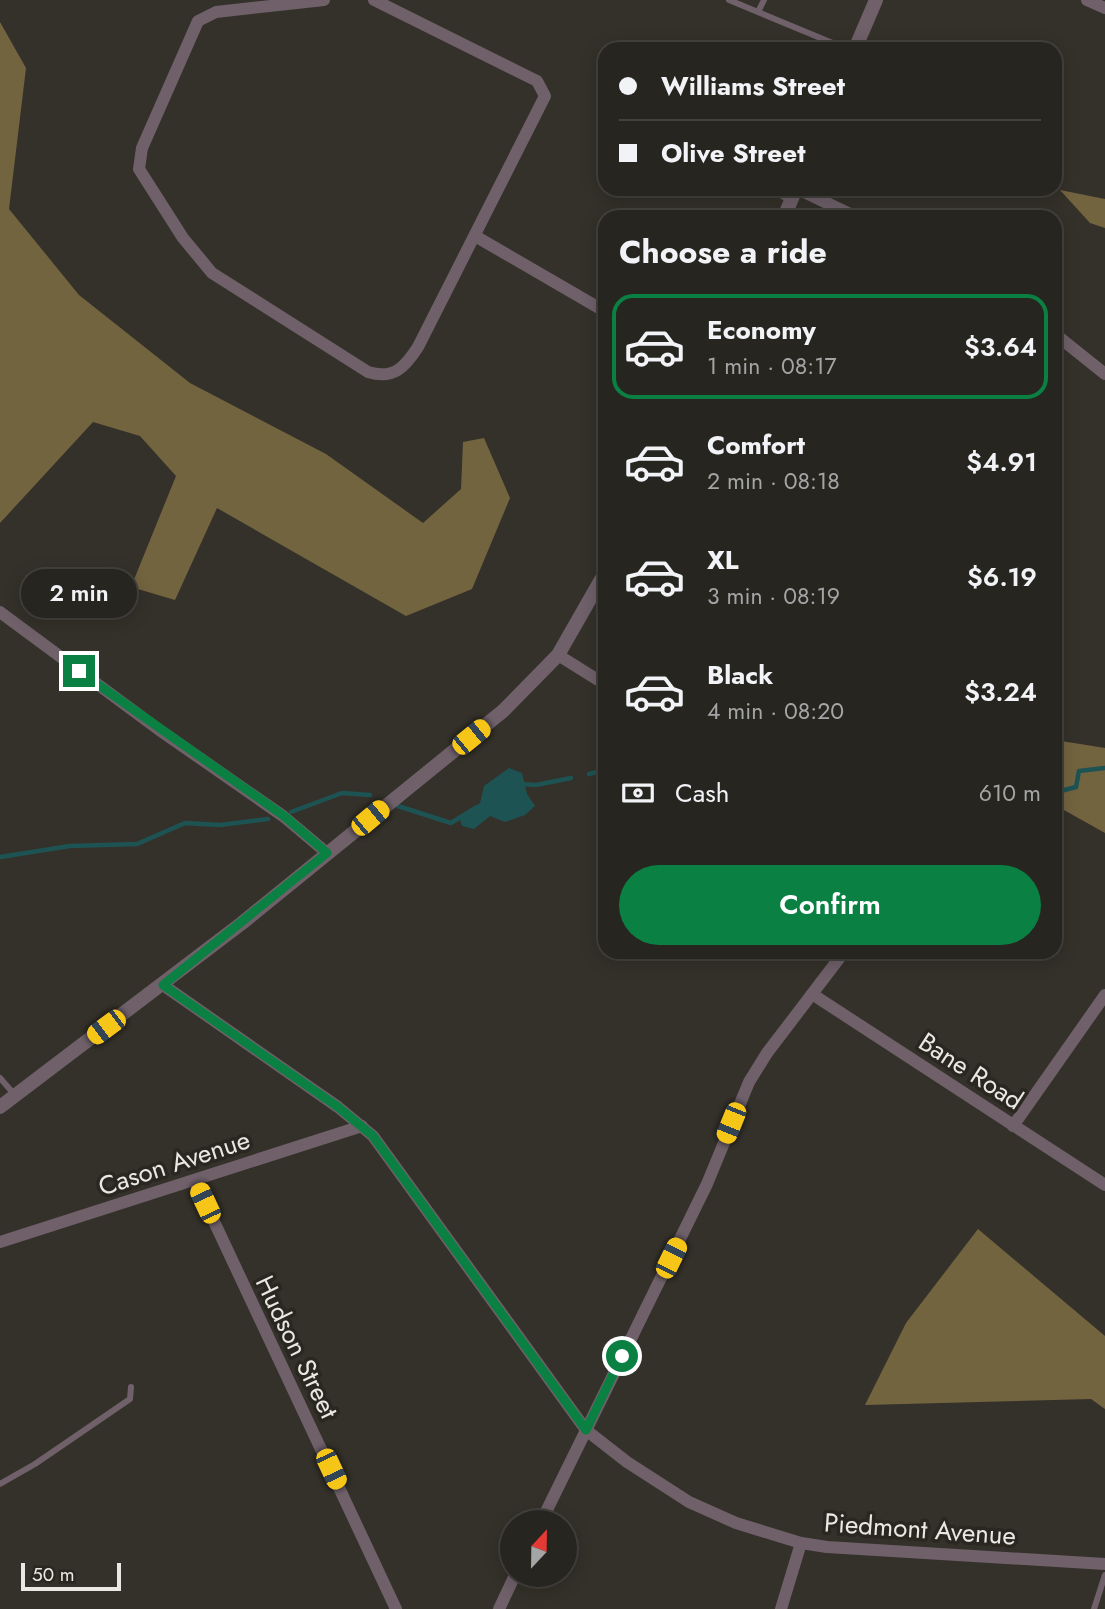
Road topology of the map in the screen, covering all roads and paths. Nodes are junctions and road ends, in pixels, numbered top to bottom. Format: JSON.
{"nodes":[{"id":1,"x":324,"y":0,"type":"edge"},
{"id":2,"x":374,"y":0,"type":"edge"},
{"id":3,"x":729,"y":0,"type":"edge"},
{"id":4,"x":764,"y":0,"type":"edge"},
{"id":5,"x":876,"y":0,"type":"edge"},
{"id":6,"x":1087,"y":0,"type":"edge"},
{"id":7,"x":269,"y":3,"type":"edge"},
{"id":8,"x":1105,"y":8,"type":"edge"},
{"id":9,"x":758,"y":12,"type":"junction"},
{"id":10,"x":830,"y":42,"type":"edge"},
{"id":11,"x":858,"y":42,"type":"edge"},
{"id":12,"x":803,"y":196,"type":"edge"},
{"id":13,"x":838,"y":210,"type":"edge"},
{"id":14,"x":475,"y":236,"type":"junction"},
{"id":15,"x":598,"y":307,"type":"edge"},
{"id":16,"x":1062,"y":340,"type":"edge"},
{"id":17,"x":1105,"y":374,"type":"edge"},
{"id":18,"x":598,"y":585,"type":"edge"},
{"id":19,"x":0,"y":612,"type":"edge"},
{"id":20,"x":558,"y":654,"type":"junction"},
{"id":21,"x":598,"y":680,"type":"edge"},
{"id":22,"x":327,"y":853,"type":"junction"},
{"id":23,"x":839,"y":959,"type":"edge"},
{"id":24,"x":163,"y":985,"type":"junction"},
{"id":25,"x":812,"y":994,"type":"junction"},
{"id":26,"x":1105,"y":995,"type":"edge"},
{"id":27,"x":0,"y":1078,"type":"edge"},
{"id":28,"x":16,"y":1096,"type":"junction"},
{"id":29,"x":0,"y":1107,"type":"edge"},
{"id":30,"x":362,"y":1126,"type":"junction"},
{"id":31,"x":1013,"y":1126,"type":"junction"},
{"id":32,"x":195,"y":1181,"type":"junction"},
{"id":33,"x":1105,"y":1185,"type":"edge"},
{"id":34,"x":0,"y":1242,"type":"edge"},
{"id":35,"x":131,"y":1387,"type":"dead end"},
{"id":36,"x":586,"y":1430,"type":"junction"},
{"id":37,"x":0,"y":1483,"type":"edge"},
{"id":38,"x":547,"y":1510,"type":"edge"},
{"id":39,"x":802,"y":1543,"type":"junction"},
{"id":40,"x":1105,"y":1564,"type":"edge"},
{"id":41,"x":1105,"y":1575,"type":"edge"},
{"id":42,"x":509,"y":1587,"type":"edge"},
{"id":43,"x":396,"y":1609,"type":"edge"},
{"id":44,"x":499,"y":1609,"type":"edge"},
{"id":45,"x":780,"y":1609,"type":"edge"},
{"id":46,"x":1094,"y":1609,"type":"edge"}],
"edges":[{"from":1,"to":7,"type":"street"},
{"from":2,"to":14,"type":"street"},
{"from":3,"to":9,"type":"lane"},
{"from":4,"to":9,"type":"lane"},
{"from":5,"to":11,"type":"street"},
{"from":6,"to":8,"type":"street"},
{"from":7,"to":14,"type":"street"},
{"from":9,"to":10,"type":"lane"},
{"from":12,"to":13,"type":"street"},
{"from":14,"to":15,"type":"street"},
{"from":16,"to":17,"type":"street"},
{"from":18,"to":20,"type":"street"},
{"from":19,"to":22,"type":"street"},
{"from":20,"to":21,"type":"street"},
{"from":20,"to":22,"type":"street"},
{"from":22,"to":24,"type":"street"},
{"from":23,"to":25,"type":"street"},
{"from":24,"to":28,"type":"street"},
{"from":24,"to":30,"type":"street","name":"Piedmont Avenue"},
{"from":25,"to":31,"type":"street","name":"Bane Road"},
{"from":25,"to":36,"type":"street"},
{"from":26,"to":31,"type":"street"},
{"from":27,"to":28,"type":"lane"},
{"from":28,"to":29,"type":"street"},
{"from":30,"to":32,"type":"street","name":"Cason Avenue"},
{"from":30,"to":36,"type":"street","name":"Piedmont Avenue"},
{"from":31,"to":33,"type":"street","name":"Bane Road"},
{"from":32,"to":34,"type":"street","name":"Cason Avenue"},
{"from":32,"to":43,"type":"street","name":"Hudson Street"},
{"from":35,"to":37,"type":"lane"},
{"from":36,"to":38,"type":"street"},
{"from":36,"to":39,"type":"street","name":"Piedmont Avenue"},
{"from":39,"to":40,"type":"street","name":"Piedmont Avenue"},
{"from":39,"to":45,"type":"street"},
{"from":41,"to":46,"type":"lane"},
{"from":42,"to":44,"type":"street"}]}
